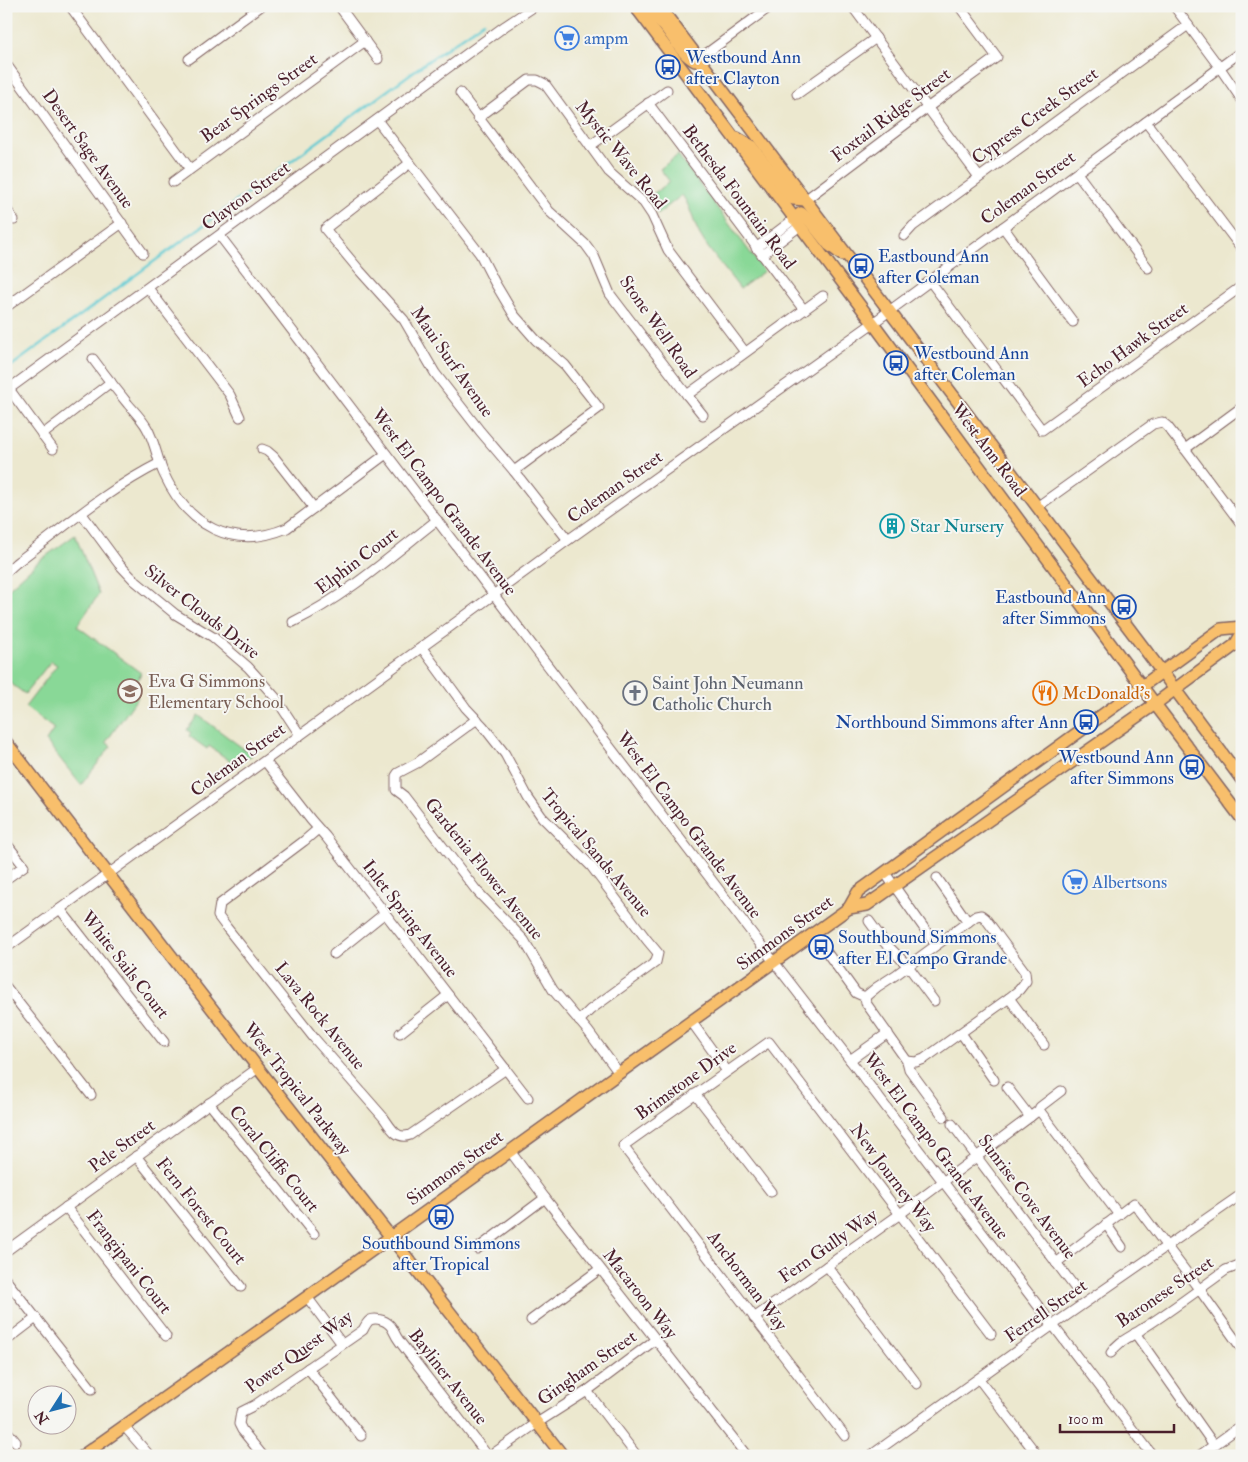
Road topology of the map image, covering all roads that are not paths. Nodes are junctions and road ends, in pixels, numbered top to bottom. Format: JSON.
{"nodes":[{"id":1,"x":70,"y":6,"type":"edge"},
{"id":2,"x":261,"y":6,"type":"edge"},
{"id":3,"x":339,"y":6,"type":"edge"},
{"id":4,"x":522,"y":6,"type":"edge"},
{"id":5,"x":535,"y":6,"type":"edge"},
{"id":6,"x":659,"y":6,"type":"edge"},
{"id":7,"x":771,"y":6,"type":"edge"},
{"id":8,"x":852,"y":6,"type":"edge"},
{"id":9,"x":960,"y":6,"type":"edge"},
{"id":10,"x":1174,"y":6,"type":"edge"},
{"id":11,"x":636,"y":8,"type":"edge"},
{"id":12,"x":1188,"y":25,"type":"junction"},
{"id":13,"x":505,"y":26,"type":"junction"},
{"id":14,"x":876,"y":38,"type":"junction"},
{"id":15,"x":365,"y":41,"type":"junction"},
{"id":16,"x":1242,"y":51,"type":"edge"},
{"id":17,"x":189,"y":59,"type":"dead end"},
{"id":18,"x":378,"y":59,"type":"dead end"},
{"id":19,"x":700,"y":59,"type":"junction"},
{"id":20,"x":1220,"y":68,"type":"junction"},
{"id":21,"x":8,"y":69,"type":"edge"},
{"id":22,"x":667,"y":90,"type":"dead end"},
{"id":23,"x":460,"y":93,"type":"dead end"},
{"id":24,"x":797,"y":94,"type":"dead end"},
{"id":25,"x":1242,"y":100,"type":"edge"},
{"id":26,"x":648,"y":103,"type":"junction"},
{"id":27,"x":927,"y":108,"type":"junction"},
{"id":28,"x":478,"y":118,"type":"junction"},
{"id":29,"x":377,"y":120,"type":"junction"},
{"id":30,"x":1146,"y":122,"type":"junction"},
{"id":31,"x":731,"y":135,"type":"junction"},
{"id":32,"x":590,"y":146,"type":"junction"},
{"id":33,"x":410,"y":163,"type":"junction"},
{"id":34,"x":190,"y":169,"type":"junction"},
{"id":35,"x":1077,"y":173,"type":"junction"},
{"id":36,"x":979,"y":177,"type":"junction"},
{"id":37,"x":173,"y":182,"type":"dead end"},
{"id":38,"x":806,"y":200,"type":"junction"},
{"id":39,"x":6,"y":209,"type":"edge"},
{"id":40,"x":14,"y":220,"type":"dead end"},
{"id":41,"x":797,"y":223,"type":"junction"},
{"id":42,"x":122,"y":224,"type":"junction"},
{"id":43,"x":1003,"y":227,"type":"junction"},
{"id":44,"x":220,"y":236,"type":"junction"},
{"id":45,"x":904,"y":236,"type":"dead end"},
{"id":46,"x":1242,"y":249,"type":"edge"},
{"id":47,"x":759,"y":251,"type":"junction"},
{"id":48,"x":143,"y":253,"type":"dead end"},
{"id":49,"x":853,"y":264,"type":"junction"},
{"id":50,"x":1148,"y":268,"type":"dead end"},
{"id":51,"x":930,"y":281,"type":"junction"},
{"id":52,"x":1242,"y":286,"type":"edge"},
{"id":53,"x":148,"y":288,"type":"junction"},
{"id":54,"x":822,"y":296,"type":"dead end"},
{"id":55,"x":6,"y":307,"type":"edge"},
{"id":56,"x":804,"y":310,"type":"junction"},
{"id":57,"x":889,"y":312,"type":"junction"},
{"id":58,"x":1073,"y":322,"type":"dead end"},
{"id":59,"x":873,"y":323,"type":"junction"},
{"id":60,"x":746,"y":352,"type":"junction"},
{"id":61,"x":93,"y":359,"type":"dead end"},
{"id":62,"x":111,"y":382,"type":"junction"},
{"id":63,"x":8,"y":390,"type":"edge"},
{"id":64,"x":686,"y":395,"type":"junction"},
{"id":65,"x":1242,"y":407,"type":"edge"},
{"id":66,"x":704,"y":415,"type":"dead end"},
{"id":67,"x":240,"y":417,"type":"dead end"},
{"id":68,"x":42,"y":435,"type":"junction"},
{"id":69,"x":1185,"y":448,"type":"junction"},
{"id":70,"x":53,"y":449,"type":"dead end"},
{"id":71,"x":262,"y":449,"type":"dead end"},
{"id":72,"x":386,"y":454,"type":"junction"},
{"id":73,"x":160,"y":463,"type":"junction"},
{"id":74,"x":514,"y":471,"type":"junction"},
{"id":75,"x":1037,"y":507,"type":"junction"},
{"id":76,"x":314,"y":508,"type":"junction"},
{"id":77,"x":82,"y":514,"type":"junction"},
{"id":78,"x":438,"y":520,"type":"junction"},
{"id":79,"x":1020,"y":520,"type":"junction"},
{"id":80,"x":1242,"y":525,"type":"edge"},
{"id":81,"x":568,"y":540,"type":"junction"},
{"id":82,"x":6,"y":572,"type":"edge"},
{"id":83,"x":494,"y":594,"type":"junction"},
{"id":84,"x":294,"y":622,"type":"dead end"},
{"id":85,"x":1242,"y":627,"type":"edge"},
{"id":86,"x":1242,"y":632,"type":"edge"},
{"id":87,"x":422,"y":648,"type":"junction"},
{"id":88,"x":1162,"y":672,"type":"junction"},
{"id":89,"x":1142,"y":686,"type":"junction"},
{"id":90,"x":1174,"y":690,"type":"junction"},
{"id":91,"x":1155,"y":704,"type":"junction"},
{"id":92,"x":477,"y":719,"type":"junction"},
{"id":93,"x":300,"y":736,"type":"junction"},
{"id":94,"x":6,"y":742,"type":"edge"},
{"id":95,"x":265,"y":761,"type":"junction"},
{"id":96,"x":1242,"y":780,"type":"edge"},
{"id":97,"x":1242,"y":819,"type":"edge"},
{"id":98,"x":318,"y":829,"type":"junction"},
{"id":99,"x":6,"y":843,"type":"edge"},
{"id":100,"x":884,"y":873,"type":"junction"},
{"id":101,"x":109,"y":874,"type":"junction"},
{"id":102,"x":937,"y":878,"type":"dead end"},
{"id":103,"x":6,"y":879,"type":"edge"},
{"id":104,"x":894,"y":886,"type":"junction"},
{"id":105,"x":849,"y":908,"type":"junction"},
{"id":106,"x":60,"y":909,"type":"junction"},
{"id":107,"x":385,"y":913,"type":"junction"},
{"id":108,"x":869,"y":921,"type":"dead end"},
{"id":109,"x":968,"y":922,"type":"junction"},
{"id":110,"x":936,"y":945,"type":"junction"},
{"id":111,"x":6,"y":948,"type":"edge"},
{"id":112,"x":334,"y":954,"type":"dead end"},
{"id":113,"x":828,"y":954,"type":"dead end"},
{"id":114,"x":774,"y":962,"type":"junction"},
{"id":115,"x":908,"y":966,"type":"junction"},
{"id":116,"x":6,"y":988,"type":"edge"},
{"id":117,"x":448,"y":995,"type":"junction"},
{"id":118,"x":865,"y":997,"type":"junction"},
{"id":119,"x":1009,"y":998,"type":"junction"},
{"id":120,"x":934,"y":1000,"type":"dead end"},
{"id":121,"x":579,"y":1021,"type":"junction"},
{"id":122,"x":691,"y":1021,"type":"junction"},
{"id":123,"x":400,"y":1033,"type":"dead end"},
{"id":124,"x":888,"y":1033,"type":"junction"},
{"id":125,"x":960,"y":1033,"type":"junction"},
{"id":126,"x":164,"y":1042,"type":"dead end"},
{"id":127,"x":769,"y":1042,"type":"joint"},
{"id":128,"x":1044,"y":1045,"type":"dead end"},
{"id":129,"x":850,"y":1060,"type":"junction"},
{"id":130,"x":907,"y":1061,"type":"junction"},
{"id":131,"x":258,"y":1068,"type":"junction"},
{"id":132,"x":506,"y":1069,"type":"junction"},
{"id":133,"x":728,"y":1071,"type":"junction"},
{"id":134,"x":619,"y":1073,"type":"junction"},
{"id":135,"x":994,"y":1080,"type":"dead end"},
{"id":136,"x":1007,"y":1086,"type":"dead end"},
{"id":137,"x":1061,"y":1091,"type":"dead end"},
{"id":138,"x":695,"y":1094,"type":"junction"},
{"id":139,"x":91,"y":1095,"type":"dead end"},
{"id":140,"x":528,"y":1098,"type":"dead end"},
{"id":141,"x":210,"y":1103,"type":"junction"},
{"id":142,"x":1038,"y":1110,"type":"junction"},
{"id":143,"x":944,"y":1117,"type":"dead end"},
{"id":144,"x":1030,"y":1117,"type":"junction"},
{"id":145,"x":952,"y":1124,"type":"dead end"},
{"id":146,"x":623,"y":1146,"type":"joint"},
{"id":147,"x":510,"y":1151,"type":"junction"},
{"id":148,"x":136,"y":1156,"type":"junction"},
{"id":149,"x":977,"y":1157,"type":"junction"},
{"id":150,"x":943,"y":1182,"type":"junction"},
{"id":151,"x":771,"y":1192,"type":"dead end"},
{"id":152,"x":1242,"y":1194,"type":"edge"},
{"id":153,"x":544,"y":1198,"type":"junction"},
{"id":154,"x":66,"y":1206,"type":"junction"},
{"id":155,"x":900,"y":1214,"type":"junction"},
{"id":156,"x":1119,"y":1215,"type":"junction"},
{"id":157,"x":1106,"y":1224,"type":"junction"},
{"id":158,"x":314,"y":1234,"type":"dead end"},
{"id":159,"x":390,"y":1236,"type":"junction"},
{"id":160,"x":1167,"y":1246,"type":"junction"},
{"id":161,"x":1122,"y":1247,"type":"dead end"},
{"id":162,"x":477,"y":1249,"type":"dead end"},
{"id":163,"x":6,"y":1251,"type":"edge"},
{"id":164,"x":1056,"y":1262,"type":"junction"},
{"id":165,"x":1242,"y":1264,"type":"edge"},
{"id":166,"x":827,"y":1266,"type":"junction"},
{"id":167,"x":600,"y":1269,"type":"junction"},
{"id":168,"x":6,"y":1280,"type":"edge"},
{"id":169,"x":241,"y":1286,"type":"dead end"},
{"id":170,"x":1200,"y":1289,"type":"junction"},
{"id":171,"x":1076,"y":1290,"type":"dead end"},
{"id":172,"x":307,"y":1296,"type":"junction"},
{"id":173,"x":36,"y":1318,"type":"junction"},
{"id":174,"x":754,"y":1318,"type":"junction"},
{"id":175,"x":382,"y":1320,"type":"joint"},
{"id":176,"x":531,"y":1320,"type":"dead end"},
{"id":177,"x":1053,"y":1325,"type":"junction"},
{"id":178,"x":1135,"y":1333,"type":"junction"},
{"id":179,"x":991,"y":1334,"type":"dead end"},
{"id":180,"x":166,"y":1336,"type":"dead end"},
{"id":181,"x":654,"y":1340,"type":"junction"},
{"id":182,"x":6,"y":1341,"type":"edge"},
{"id":183,"x":342,"y":1344,"type":"junction"},
{"id":184,"x":1242,"y":1349,"type":"edge"},
{"id":185,"x":1111,"y":1353,"type":"dead end"},
{"id":186,"x":308,"y":1368,"type":"junction"},
{"id":187,"x":979,"y":1379,"type":"junction"},
{"id":188,"x":917,"y":1384,"type":"dead end"},
{"id":189,"x":92,"y":1389,"type":"dead end"},
{"id":190,"x":587,"y":1391,"type":"junction"},
{"id":191,"x":537,"y":1423,"type":"junction"},
{"id":192,"x":1242,"y":1425,"type":"edge"},
{"id":193,"x":124,"y":1426,"type":"junction"},
{"id":194,"x":6,"y":1430,"type":"edge"},
{"id":195,"x":361,"y":1436,"type":"dead end"},
{"id":196,"x":845,"y":1436,"type":"dead end"},
{"id":197,"x":16,"y":1442,"type":"dead end"},
{"id":198,"x":1214,"y":1445,"type":"junction"},
{"id":199,"x":1035,"y":1453,"type":"edge"},
{"id":200,"x":82,"y":1456,"type":"edge"},
{"id":201,"x":150,"y":1456,"type":"edge"},
{"id":202,"x":263,"y":1456,"type":"edge"},
{"id":203,"x":489,"y":1456,"type":"edge"},
{"id":204,"x":563,"y":1456,"type":"edge"},
{"id":205,"x":638,"y":1456,"type":"edge"},
{"id":206,"x":747,"y":1456,"type":"edge"},
{"id":207,"x":870,"y":1456,"type":"edge"},
{"id":208,"x":1024,"y":1456,"type":"edge"},
{"id":209,"x":1153,"y":1456,"type":"edge"},
{"id":210,"x":1199,"y":1456,"type":"edge"}],
"edges":[{"from":1,"to":34,"type":"street"},
{"from":2,"to":17,"type":"street"},
{"from":3,"to":15,"type":"street"},
{"from":4,"to":13,"type":"street","name":"Clayton Street"},
{"from":5,"to":13,"type":"street","name":"Clayton Street"},
{"from":6,"to":19,"type":"main road","name":"West Ann Road"},
{"from":7,"to":19,"type":"street"},
{"from":8,"to":14,"type":"street"},
{"from":9,"to":27,"type":"street","name":"Foxtail Ridge Street"},
{"from":10,"to":12,"type":"street"},
{"from":11,"to":19,"type":"main road"},
{"from":11,"to":31,"type":"main road","name":"West Ann Road"},
{"from":12,"to":20,"type":"street"},
{"from":12,"to":36,"type":"street","name":"Cypress Creek Street"},
{"from":13,"to":29,"type":"street","name":"Clayton Street"},
{"from":14,"to":24,"type":"street"},
{"from":14,"to":27,"type":"street"},
{"from":15,"to":18,"type":"street"},
{"from":15,"to":34,"type":"street","name":"Bear Springs Street"},
{"from":16,"to":20,"type":"street","name":"Coleman Street"},
{"from":19,"to":38,"type":"main road","name":"West Ann Road"},
{"from":20,"to":25,"type":"street"},
{"from":20,"to":30,"type":"street","name":"Coleman Street"},
{"from":21,"to":42,"type":"street","name":"Desert Sage Avenue"},
{"from":22,"to":26,"type":"street"},
{"from":23,"to":28,"type":"street","name":"Stone Well Road"},
{"from":26,"to":32,"type":"street"},
{"from":26,"to":47,"type":"street","name":"Bethesda Fountain Road"},
{"from":27,"to":36,"type":"street"},
{"from":27,"to":38,"type":"street","name":"Foxtail Ridge Street"},
{"from":28,"to":32,"type":"street","name":"Mystic Wave Road"},
{"from":28,"to":64,"type":"street","name":"Stone Well Road"},
{"from":29,"to":33,"type":"street"},
{"from":29,"to":44,"type":"street","name":"Clayton Street"},
{"from":30,"to":35,"type":"street","name":"Coleman Street"},
{"from":30,"to":46,"type":"street"},
{"from":31,"to":38,"type":"main road"},
{"from":31,"to":41,"type":"main road","name":"West Ann Road"},
{"from":32,"to":60,"type":"street","name":"Mystic Wave Road"},
{"from":33,"to":74,"type":"street","name":"Maui Surf Avenue"},
{"from":33,"to":74,"type":"street"},
{"from":34,"to":37,"type":"street","name":"Bear Springs Street"},
{"from":35,"to":43,"type":"street","name":"Coleman Street"},
{"from":35,"to":50,"type":"street"},
{"from":36,"to":45,"type":"street","name":"Cypress Creek Street"},
{"from":38,"to":49,"type":"main road","name":"West Ann Road"},
{"from":39,"to":40,"type":"street"},
{"from":41,"to":47,"type":"street"},
{"from":41,"to":49,"type":"main road"},
{"from":41,"to":59,"type":"main road","name":"West Ann Road"},
{"from":42,"to":48,"type":"street","name":"Desert Sage Avenue"},
{"from":42,"to":55,"type":"street"},
{"from":43,"to":51,"type":"street","name":"Coleman Street"},
{"from":43,"to":58,"type":"street"},
{"from":44,"to":53,"type":"street","name":"Clayton Street"},
{"from":44,"to":72,"type":"street","name":"West El Campo Grande Avenue"},
{"from":47,"to":56,"type":"street","name":"Bethesda Fountain Road"},
{"from":49,"to":57,"type":"main road","name":"West Ann Road"},
{"from":51,"to":52,"type":"street","name":"Echo Hawk Street"},
{"from":51,"to":57,"type":"street","name":"Coleman Street"},
{"from":53,"to":63,"type":"street","name":"Clayton Street"},
{"from":53,"to":67,"type":"street"},
{"from":54,"to":56,"type":"street"},
{"from":56,"to":60,"type":"street"},
{"from":57,"to":59,"type":"street","name":"Coleman Street"},
{"from":57,"to":75,"type":"main road","name":"West Ann Road"},
{"from":59,"to":79,"type":"main road","name":"West Ann Road"},
{"from":59,"to":81,"type":"street","name":"Coleman Street"},
{"from":60,"to":64,"type":"street"},
{"from":61,"to":62,"type":"street"},
{"from":62,"to":68,"type":"street"},
{"from":62,"to":73,"type":"street"},
{"from":63,"to":68,"type":"street"},
{"from":64,"to":66,"type":"street","name":"Stone Well Road"},
{"from":65,"to":69,"type":"street"},
{"from":68,"to":70,"type":"street"},
{"from":69,"to":75,"type":"street"},
{"from":69,"to":80,"type":"street"},
{"from":71,"to":76,"type":"street"},
{"from":72,"to":76,"type":"street"},
{"from":72,"to":78,"type":"street","name":"West El Campo Grande Avenue"},
{"from":73,"to":76,"type":"street"},
{"from":73,"to":77,"type":"street"},
{"from":74,"to":81,"type":"street","name":"Maui Surf Avenue"},
{"from":75,"to":79,"type":"main road"},
{"from":75,"to":88,"type":"main road","name":"West Ann Road"},
{"from":77,"to":82,"type":"street"},
{"from":77,"to":93,"type":"street","name":"Silver Clouds Drive"},
{"from":78,"to":83,"type":"street","name":"West El Campo Grande Avenue"},
{"from":78,"to":84,"type":"street","name":"Elphin Court"},
{"from":79,"to":89,"type":"main road","name":"West Ann Road"},
{"from":81,"to":83,"type":"street","name":"Coleman Street"},
{"from":83,"to":87,"type":"street","name":"Coleman Street"},
{"from":83,"to":114,"type":"street","name":"West El Campo Grande Avenue"},
{"from":85,"to":88,"type":"main road","name":"Simmons Street"},
{"from":86,"to":90,"type":"main road","name":"Simmons Street"},
{"from":87,"to":92,"type":"street","name":"Tropical Sands Avenue"},
{"from":87,"to":93,"type":"street","name":"Coleman Street"},
{"from":88,"to":89,"type":"main road","name":"Simmons Street"},
{"from":88,"to":90,"type":"main road","name":"West Ann Road"},
{"from":89,"to":91,"type":"main road","name":"West Ann Road"},
{"from":89,"to":100,"type":"main road","name":"Simmons Street"},
{"from":90,"to":91,"type":"main road","name":"Simmons Street"},
{"from":90,"to":96,"type":"main road","name":"West Ann Road"},
{"from":91,"to":97,"type":"main road","name":"West Ann Road"},
{"from":91,"to":104,"type":"main road","name":"Simmons Street"},
{"from":92,"to":121,"type":"street","name":"Tropical Sands Avenue"},
{"from":92,"to":121,"type":"street","name":"Gardenia Flower Avenue"},
{"from":93,"to":95,"type":"street","name":"Coleman Street"},
{"from":94,"to":101,"type":"main road","name":"West Tropical Parkway"},
{"from":95,"to":98,"type":"street","name":"Inlet Spring Avenue"},
{"from":95,"to":101,"type":"street","name":"Coleman Street"},
{"from":98,"to":107,"type":"street","name":"Inlet Spring Avenue"},
{"from":98,"to":132,"type":"street","name":"Lava Rock Avenue"},
{"from":99,"to":103,"type":"street"},
{"from":100,"to":104,"type":"street"},
{"from":100,"to":105,"type":"main road","name":"Simmons Street"},
{"from":101,"to":106,"type":"street","name":"Coleman Street"},
{"from":101,"to":131,"type":"main road","name":"West Tropical Parkway"},
{"from":102,"to":109,"type":"street"},
{"from":104,"to":105,"type":"main road","name":"Simmons Street"},
{"from":104,"to":110,"type":"street"},
{"from":105,"to":114,"type":"main road","name":"Simmons Street"},
{"from":106,"to":111,"type":"street","name":"Coleman Street"},
{"from":106,"to":126,"type":"street","name":"White Sails Court"},
{"from":107,"to":112,"type":"street"},
{"from":107,"to":117,"type":"street","name":"Inlet Spring Avenue"},
{"from":108,"to":115,"type":"street"},
{"from":109,"to":110,"type":"street"},
{"from":109,"to":119,"type":"street"},
{"from":110,"to":115,"type":"street"},
{"from":113,"to":118,"type":"street"},
{"from":114,"to":122,"type":"main road","name":"Simmons Street"},
{"from":114,"to":129,"type":"street","name":"West El Campo Grande Avenue"},
{"from":115,"to":118,"type":"street"},
{"from":115,"to":120,"type":"street"},
{"from":116,"to":139,"type":"street"},
{"from":117,"to":123,"type":"street"},
{"from":117,"to":132,"type":"street","name":"Inlet Spring Avenue"},
{"from":118,"to":124,"type":"street"},
{"from":119,"to":125,"type":"street"},
{"from":119,"to":128,"type":"street"},
{"from":121,"to":134,"type":"street","name":"Gardenia Flower Avenue"},
{"from":122,"to":133,"type":"street"},
{"from":122,"to":134,"type":"main road","name":"Simmons Street"},
{"from":124,"to":129,"type":"street"},
{"from":124,"to":130,"type":"street"},
{"from":125,"to":130,"type":"street"},
{"from":125,"to":135,"type":"street"},
{"from":127,"to":133,"type":"street","name":"Brimstone Drive"},
{"from":127,"to":155,"type":"street","name":"New Journey Way"},
{"from":129,"to":150,"type":"street","name":"West El Campo Grande Avenue"},
{"from":130,"to":143,"type":"street"},
{"from":131,"to":141,"type":"street","name":"Pele Street"},
{"from":131,"to":159,"type":"main road","name":"West Tropical Parkway"},
{"from":132,"to":140,"type":"street","name":"Inlet Spring Avenue"},
{"from":133,"to":138,"type":"street","name":"Brimstone Drive"},
{"from":134,"to":147,"type":"main road","name":"Simmons Street"},
{"from":136,"to":144,"type":"street"},
{"from":137,"to":142,"type":"street","name":"Fern Gully Way"},
{"from":138,"to":146,"type":"street","name":"Brimstone Drive"},
{"from":138,"to":151,"type":"street"},
{"from":141,"to":148,"type":"street","name":"Pele Street"},
{"from":141,"to":158,"type":"street","name":"Coral Cliffs Court"},
{"from":142,"to":144,"type":"street","name":"Fern Gully Way"},
{"from":142,"to":156,"type":"street"},
{"from":144,"to":149,"type":"street","name":"Fern Gully Way"},
{"from":145,"to":149,"type":"street","name":"Sunrise Cove Avenue"},
{"from":146,"to":174,"type":"street","name":"Anchorman Way"},
{"from":147,"to":153,"type":"street","name":"Macaroon Way"},
{"from":147,"to":159,"type":"main road","name":"Simmons Street"},
{"from":148,"to":154,"type":"street","name":"Pele Street"},
{"from":148,"to":169,"type":"street","name":"Fern Forest Court"},
{"from":149,"to":150,"type":"street","name":"Fern Gully Way"},
{"from":149,"to":164,"type":"street","name":"Sunrise Cove Avenue"},
{"from":150,"to":155,"type":"street","name":"Fern Gully Way"},
{"from":150,"to":177,"type":"street","name":"West El Campo Grande Avenue"},
{"from":152,"to":160,"type":"street","name":"Ferrell Street"},
{"from":153,"to":162,"type":"street"},
{"from":153,"to":167,"type":"street","name":"Macaroon Way"},
{"from":154,"to":163,"type":"street","name":"Pele Street"},
{"from":154,"to":180,"type":"street","name":"Frangipani Court"},
{"from":155,"to":166,"type":"street","name":"Fern Gully Way"},
{"from":155,"to":179,"type":"street","name":"New Journey Way"},
{"from":156,"to":157,"type":"street"},
{"from":156,"to":160,"type":"street"},
{"from":157,"to":161,"type":"street"},
{"from":157,"to":164,"type":"street"},
{"from":159,"to":172,"type":"main road","name":"Simmons Street"},
{"from":159,"to":191,"type":"main road","name":"West Tropical Parkway"},
{"from":160,"to":170,"type":"street"},
{"from":160,"to":177,"type":"street","name":"Ferrell Street"},
{"from":164,"to":171,"type":"street","name":"Sunrise Cove Avenue"},
{"from":165,"to":170,"type":"street","name":"Baronese Street"},
{"from":166,"to":174,"type":"street","name":"Fern Gully Way"},
{"from":166,"to":188,"type":"street"},
{"from":167,"to":176,"type":"street"},
{"from":167,"to":181,"type":"street","name":"Macaroon Way"},
{"from":168,"to":173,"type":"street"},
{"from":170,"to":178,"type":"street","name":"Baronese Street"},
{"from":170,"to":184,"type":"street"},
{"from":172,"to":183,"type":"street"},
{"from":172,"to":193,"type":"main road","name":"Simmons Street"},
{"from":173,"to":182,"type":"street"},
{"from":173,"to":189,"type":"street"},
{"from":174,"to":196,"type":"street","name":"Anchorman Way"},
{"from":175,"to":183,"type":"street","name":"Power Quest Way"},
{"from":175,"to":203,"type":"street","name":"Bayliner Avenue"},
{"from":177,"to":187,"type":"street","name":"Ferrell Street"},
{"from":177,"to":209,"type":"street","name":"West El Campo Grande Avenue"},
{"from":178,"to":185,"type":"street","name":"Baronese Street"},
{"from":178,"to":198,"type":"street"},
{"from":181,"to":190,"type":"street","name":"Gingham Street"},
{"from":181,"to":206,"type":"street","name":"Macaroon Way"},
{"from":183,"to":186,"type":"street","name":"Power Quest Way"},
{"from":186,"to":195,"type":"street"},
{"from":186,"to":202,"type":"street","name":"Power Quest Way"},
{"from":187,"to":199,"type":"street"},
{"from":187,"to":207,"type":"street","name":"Ferrell Street"},
{"from":190,"to":191,"type":"street","name":"Gingham Street"},
{"from":190,"to":205,"type":"street"},
{"from":191,"to":203,"type":"street","name":"Gingham Street"},
{"from":191,"to":204,"type":"main road","name":"West Tropical Parkway"},
{"from":192,"to":198,"type":"street"},
{"from":193,"to":200,"type":"main road","name":"Simmons Street"},
{"from":193,"to":201,"type":"street"},
{"from":194,"to":197,"type":"street"},
{"from":198,"to":210,"type":"street"},
{"from":199,"to":208,"type":"street"}]}
